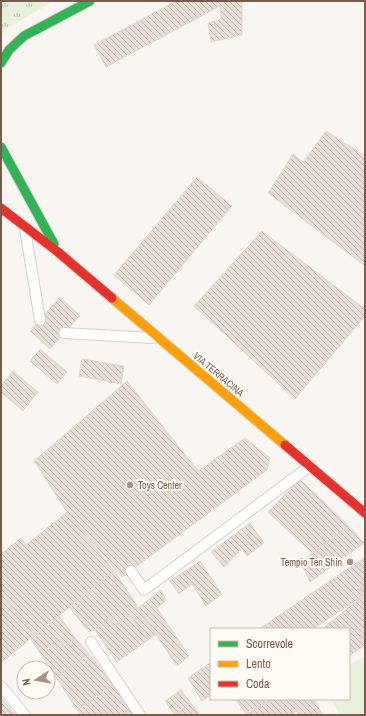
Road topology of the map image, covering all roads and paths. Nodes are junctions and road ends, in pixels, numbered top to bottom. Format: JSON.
{"nodes":[{"id":1,"x":90,"y":1,"type":"edge"},
{"id":2,"x":1,"y":63,"type":"edge"},
{"id":3,"x":1,"y":147,"type":"edge"},
{"id":4,"x":1,"y":208,"type":"edge"},
{"id":5,"x":24,"y":226,"type":"junction"},
{"id":6,"x":58,"y":252,"type":"junction"},
{"id":7,"x":40,"y":320,"type":"dead end"},
{"id":8,"x":64,"y":333,"type":"dead end"},
{"id":9,"x":159,"y":338,"type":"junction"},
{"id":10,"x":310,"y":466,"type":"junction"},
{"id":11,"x":365,"y":513,"type":"edge"},
{"id":12,"x":131,"y":571,"type":"dead end"},
{"id":13,"x":91,"y":642,"type":"dead end"},
{"id":14,"x":1,"y":686,"type":"edge"},
{"id":15,"x":25,"y":715,"type":"edge"},
{"id":16,"x":140,"y":715,"type":"edge"}],
"edges":[{"from":1,"to":2,"type":"main road"},
{"from":3,"to":6,"type":"main road","name":"VIA TERRACINA"},
{"from":4,"to":5,"type":"main road","name":"VIA TERRACINA"},
{"from":5,"to":6,"type":"main road","name":"VIA TERRACINA"},
{"from":5,"to":7,"type":"lane"},
{"from":6,"to":9,"type":"main road","name":"VIA TERRACINA"},
{"from":8,"to":9,"type":"lane"},
{"from":9,"to":10,"type":"main road","name":"VIA TERRACINA"},
{"from":10,"to":11,"type":"main road","name":"VIA TERRACINA"},
{"from":10,"to":12,"type":"lane"},
{"from":13,"to":16,"type":"lane"},
{"from":14,"to":15,"type":"lane"}]}
